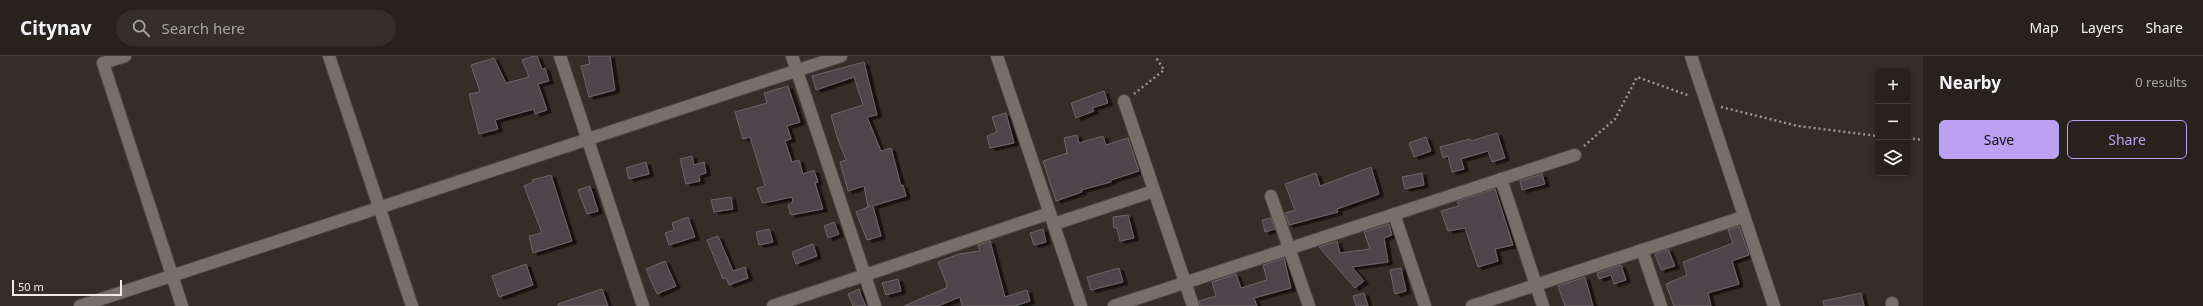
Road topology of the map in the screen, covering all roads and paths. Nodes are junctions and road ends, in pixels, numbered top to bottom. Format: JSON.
{"nodes":[{"id":1,"x":125,"y":56,"type":"edge"},
{"id":2,"x":329,"y":56,"type":"edge"},
{"id":3,"x":560,"y":56,"type":"edge"},
{"id":4,"x":792,"y":56,"type":"edge"},
{"id":5,"x":842,"y":56,"type":"edge"},
{"id":6,"x":997,"y":56,"type":"edge"},
{"id":7,"x":1155,"y":56,"type":"edge"},
{"id":8,"x":1691,"y":56,"type":"edge"},
{"id":9,"x":797,"y":71,"type":"junction"},
{"id":10,"x":1124,"y":102,"type":"joint"},
{"id":11,"x":1911,"y":138,"type":"edge"},
{"id":12,"x":588,"y":139,"type":"junction"},
{"id":13,"x":1923,"y":140,"type":"edge"},
{"id":14,"x":1575,"y":155,"type":"dead end"},
{"id":15,"x":1501,"y":179,"type":"junction"},
{"id":16,"x":1154,"y":191,"type":"junction"},
{"id":17,"x":1271,"y":196,"type":"dead end"},
{"id":18,"x":379,"y":208,"type":"junction"},
{"id":19,"x":1394,"y":214,"type":"junction"},
{"id":20,"x":1743,"y":217,"type":"junction"},
{"id":21,"x":1052,"y":219,"type":"junction"},
{"id":22,"x":1289,"y":248,"type":"junction"},
{"id":23,"x":1642,"y":250,"type":"junction"},
{"id":24,"x":864,"y":275,"type":"junction"},
{"id":25,"x":172,"y":276,"type":"junction"},
{"id":26,"x":1185,"y":283,"type":"junction"},
{"id":27,"x":1536,"y":285,"type":"junction"},
{"id":28,"x":80,"y":306,"type":"edge"},
{"id":29,"x":182,"y":306,"type":"edge"},
{"id":30,"x":412,"y":306,"type":"edge"},
{"id":31,"x":643,"y":306,"type":"edge"},
{"id":32,"x":773,"y":306,"type":"edge"},
{"id":33,"x":875,"y":306,"type":"edge"},
{"id":34,"x":1081,"y":306,"type":"edge"},
{"id":35,"x":1114,"y":306,"type":"edge"},
{"id":36,"x":1193,"y":306,"type":"edge"},
{"id":37,"x":1309,"y":306,"type":"edge"},
{"id":38,"x":1425,"y":306,"type":"edge"},
{"id":39,"x":1472,"y":306,"type":"edge"},
{"id":40,"x":1543,"y":306,"type":"edge"},
{"id":41,"x":1661,"y":306,"type":"edge"},
{"id":42,"x":1774,"y":306,"type":"edge"}],
"edges":[{"from":1,"to":25,"type":"street"},
{"from":2,"to":18,"type":"street"},
{"from":3,"to":12,"type":"street"},
{"from":4,"to":9,"type":"street"},
{"from":5,"to":9,"type":"street"},
{"from":6,"to":21,"type":"street"},
{"from":7,"to":10,"type":"path"},
{"from":8,"to":20,"type":"street"},
{"from":9,"to":12,"type":"street"},
{"from":9,"to":24,"type":"street"},
{"from":10,"to":16,"type":"street"},
{"from":11,"to":13,"type":"path"},
{"from":12,"to":18,"type":"street"},
{"from":12,"to":31,"type":"street"},
{"from":14,"to":15,"type":"street"},
{"from":15,"to":19,"type":"street"},
{"from":15,"to":27,"type":"street"},
{"from":16,"to":21,"type":"street"},
{"from":16,"to":26,"type":"street"},
{"from":17,"to":22,"type":"street"},
{"from":18,"to":25,"type":"street"},
{"from":18,"to":30,"type":"street"},
{"from":19,"to":22,"type":"street"},
{"from":19,"to":38,"type":"street"},
{"from":20,"to":23,"type":"street"},
{"from":20,"to":42,"type":"street"},
{"from":21,"to":24,"type":"street"},
{"from":21,"to":34,"type":"street"},
{"from":22,"to":26,"type":"street"},
{"from":22,"to":37,"type":"street"},
{"from":23,"to":27,"type":"street"},
{"from":23,"to":41,"type":"street"},
{"from":24,"to":32,"type":"street"},
{"from":24,"to":33,"type":"street"},
{"from":25,"to":28,"type":"street"},
{"from":25,"to":29,"type":"street"},
{"from":26,"to":35,"type":"street"},
{"from":26,"to":36,"type":"street"},
{"from":27,"to":39,"type":"street"},
{"from":27,"to":40,"type":"street"}]}
